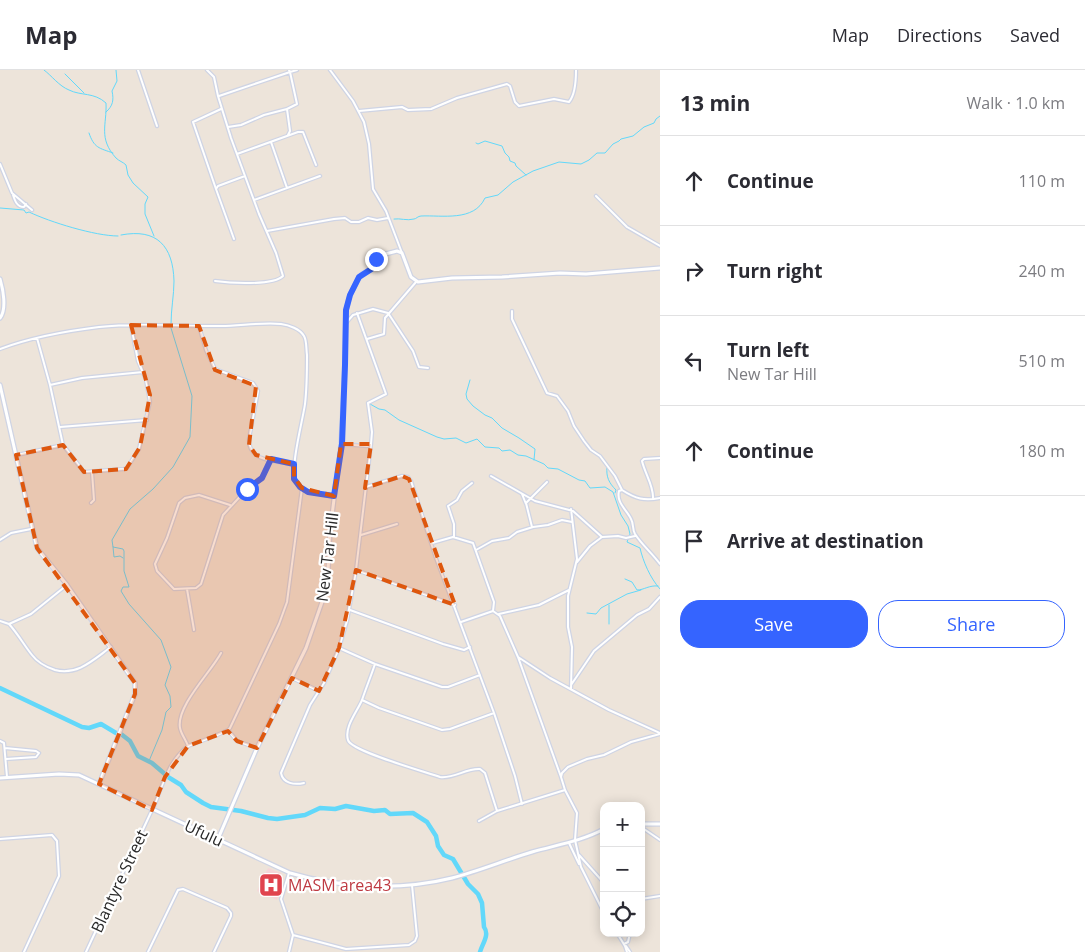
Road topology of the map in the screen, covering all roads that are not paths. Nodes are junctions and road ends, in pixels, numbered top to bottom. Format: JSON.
{"nodes":[{"id":1,"x":138,"y":70,"type":"edge"},
{"id":2,"x":207,"y":70,"type":"edge"},
{"id":3,"x":297,"y":70,"type":"edge"},
{"id":4,"x":330,"y":70,"type":"edge"},
{"id":5,"x":576,"y":70,"type":"edge"},
{"id":6,"x":290,"y":71,"type":"edge"},
{"id":7,"x":218,"y":97,"type":"junction"},
{"id":8,"x":222,"y":109,"type":"junction"},
{"id":9,"x":287,"y":109,"type":"junction"},
{"id":10,"x":359,"y":111,"type":"junction"},
{"id":11,"x":157,"y":126,"type":"dead end"},
{"id":12,"x":228,"y":127,"type":"junction"},
{"id":13,"x":288,"y":135,"type":"junction"},
{"id":14,"x":271,"y":142,"type":"junction"},
{"id":15,"x":237,"y":154,"type":"junction"},
{"id":16,"x":0,"y":164,"type":"edge"},
{"id":17,"x":316,"y":164,"type":"dead end"},
{"id":18,"x":246,"y":176,"type":"junction"},
{"id":19,"x":320,"y":176,"type":"dead end"},
{"id":20,"x":287,"y":188,"type":"junction"},
{"id":21,"x":216,"y":189,"type":"junction"},
{"id":22,"x":12,"y":193,"type":"junction"},
{"id":23,"x":596,"y":196,"type":"dead end"},
{"id":24,"x":254,"y":200,"type":"junction"},
{"id":25,"x":26,"y":204,"type":"junction"},
{"id":26,"x":32,"y":210,"type":"dead end"},
{"id":27,"x":388,"y":218,"type":"junction"},
{"id":28,"x":267,"y":231,"type":"junction"},
{"id":29,"x":234,"y":239,"type":"dead end"},
{"id":30,"x":660,"y":246,"type":"edge"},
{"id":31,"x":402,"y":253,"type":"junction"},
{"id":32,"x":660,"y":268,"type":"edge"},
{"id":33,"x":0,"y":279,"type":"edge"},
{"id":34,"x":215,"y":281,"type":"dead end"},
{"id":35,"x":416,"y":282,"type":"junction"},
{"id":36,"x":512,"y":311,"type":"dead end"},
{"id":37,"x":357,"y":313,"type":"junction"},
{"id":38,"x":388,"y":313,"type":"junction"},
{"id":39,"x":0,"y":318,"type":"edge"},
{"id":40,"x":131,"y":325,"type":"junction"},
{"id":41,"x":345,"y":325,"type":"junction"},
{"id":42,"x":199,"y":326,"type":"junction"},
{"id":43,"x":37,"y":338,"type":"junction"},
{"id":44,"x":367,"y":340,"type":"junction"},
{"id":45,"x":0,"y":350,"type":"edge"},
{"id":46,"x":428,"y":368,"type":"dead end"},
{"id":47,"x":143,"y":372,"type":"junction"},
{"id":48,"x":0,"y":385,"type":"edge"},
{"id":49,"x":50,"y":385,"type":"junction"},
{"id":50,"x":147,"y":420,"type":"junction"},
{"id":51,"x":60,"y":427,"type":"junction"},
{"id":52,"x":342,"y":444,"type":"junction"},
{"id":53,"x":371,"y":444,"type":"junction"},
{"id":54,"x":63,"y":445,"type":"junction"},
{"id":55,"x":16,"y":455,"type":"junction"},
{"id":56,"x":660,"y":458,"type":"edge"},
{"id":57,"x":271,"y":459,"type":"junction"},
{"id":58,"x":294,"y":464,"type":"junction"},
{"id":59,"x":92,"y":472,"type":"junction"},
{"id":60,"x":491,"y":476,"type":"dead end"},
{"id":61,"x":546,"y":482,"type":"dead end"},
{"id":62,"x":472,"y":483,"type":"dead end"},
{"id":63,"x":365,"y":487,"type":"junction"},
{"id":64,"x":302,"y":488,"type":"junction"},
{"id":65,"x":622,"y":490,"type":"junction"},
{"id":66,"x":522,"y":494,"type":"junction"},
{"id":67,"x":334,"y":496,"type":"junction"},
{"id":68,"x":529,"y":498,"type":"junction"},
{"id":69,"x":660,"y":498,"type":"edge"},
{"id":70,"x":654,"y":499,"type":"junction"},
{"id":71,"x":91,"y":504,"type":"dead end"},
{"id":72,"x":526,"y":505,"type":"junction"},
{"id":73,"x":230,"y":506,"type":"junction"},
{"id":74,"x":571,"y":509,"type":"junction"},
{"id":75,"x":572,"y":522,"type":"junction"},
{"id":76,"x":396,"y":524,"type":"dead end"},
{"id":77,"x":532,"y":527,"type":"junction"},
{"id":78,"x":31,"y":529,"type":"junction"},
{"id":79,"x":361,"y":535,"type":"junction"},
{"id":80,"x":636,"y":536,"type":"junction"},
{"id":81,"x":454,"y":537,"type":"junction"},
{"id":82,"x":602,"y":537,"type":"junction"},
{"id":83,"x":0,"y":540,"type":"edge"},
{"id":84,"x":432,"y":543,"type":"junction"},
{"id":85,"x":476,"y":550,"type":"junction"},
{"id":86,"x":577,"y":562,"type":"junction"},
{"id":87,"x":660,"y":564,"type":"edge"},
{"id":88,"x":356,"y":570,"type":"junction"},
{"id":89,"x":67,"y":585,"type":"junction"},
{"id":90,"x":187,"y":589,"type":"junction"},
{"id":91,"x":569,"y":590,"type":"junction"},
{"id":92,"x":660,"y":597,"type":"edge"},
{"id":93,"x":455,"y":605,"type":"junction"},
{"id":94,"x":350,"y":610,"type":"junction"},
{"id":95,"x":494,"y":611,"type":"junction"},
{"id":96,"x":499,"y":614,"type":"junction"},
{"id":97,"x":0,"y":621,"type":"edge"},
{"id":98,"x":461,"y":622,"type":"junction"},
{"id":99,"x":9,"y":624,"type":"junction"},
{"id":100,"x":194,"y":630,"type":"dead end"},
{"id":101,"x":111,"y":647,"type":"junction"},
{"id":102,"x":470,"y":647,"type":"junction"},
{"id":103,"x":339,"y":648,"type":"junction"},
{"id":104,"x":221,"y":653,"type":"dead end"},
{"id":105,"x":518,"y":657,"type":"junction"},
{"id":106,"x":376,"y":664,"type":"junction"},
{"id":107,"x":480,"y":675,"type":"junction"},
{"id":108,"x":292,"y":678,"type":"junction"},
{"id":109,"x":571,"y":685,"type":"junction"},
{"id":110,"x":571,"y":688,"type":"junction"},
{"id":111,"x":319,"y":691,"type":"junction"},
{"id":112,"x":362,"y":700,"type":"junction"},
{"id":113,"x":494,"y":713,"type":"junction"},
{"id":114,"x":228,"y":730,"type":"junction"},
{"id":115,"x":660,"y":733,"type":"edge"},
{"id":116,"x":0,"y":742,"type":"edge"},
{"id":117,"x":188,"y":746,"type":"junction"},
{"id":118,"x":5,"y":748,"type":"junction"},
{"id":119,"x":257,"y":748,"type":"junction"},
{"id":120,"x":6,"y":759,"type":"junction"},
{"id":121,"x":7,"y":777,"type":"junction"},
{"id":122,"x":561,"y":777,"type":"junction"},
{"id":123,"x":0,"y":778,"type":"edge"},
{"id":124,"x":304,"y":783,"type":"dead end"},
{"id":125,"x":99,"y":784,"type":"junction"},
{"id":126,"x":564,"y":790,"type":"junction"},
{"id":127,"x":522,"y":804,"type":"junction"},
{"id":128,"x":153,"y":810,"type":"junction"},
{"id":129,"x":497,"y":811,"type":"junction"},
{"id":130,"x":479,"y":821,"type":"dead end"},
{"id":131,"x":660,"y":824,"type":"edge"},
{"id":132,"x":645,"y":826,"type":"edge"},
{"id":133,"x":645,"y":829,"type":"edge"},
{"id":134,"x":600,"y":831,"type":"edge"},
{"id":135,"x":0,"y":839,"type":"edge"},
{"id":136,"x":218,"y":839,"type":"junction"},
{"id":137,"x":575,"y":840,"type":"junction"},
{"id":138,"x":660,"y":840,"type":"edge"},
{"id":139,"x":568,"y":841,"type":"junction"},
{"id":140,"x":578,"y":853,"type":"junction"},
{"id":141,"x":582,"y":870,"type":"junction"},
{"id":142,"x":290,"y":873,"type":"junction"},
{"id":143,"x":600,"y":878,"type":"edge"},
{"id":144,"x":412,"y":884,"type":"junction"},
{"id":145,"x":660,"y":896,"type":"edge"},
{"id":146,"x":645,"y":898,"type":"edge"},
{"id":147,"x":600,"y":904,"type":"edge"},
{"id":148,"x":293,"y":935,"type":"junction"},
{"id":149,"x":620,"y":937,"type":"edge"},
{"id":150,"x":629,"y":937,"type":"edge"},
{"id":151,"x":625,"y":945,"type":"junction"},
{"id":152,"x":24,"y":952,"type":"edge"},
{"id":153,"x":86,"y":952,"type":"edge"},
{"id":154,"x":148,"y":952,"type":"edge"},
{"id":155,"x":214,"y":952,"type":"edge"},
{"id":156,"x":289,"y":952,"type":"edge"},
{"id":157,"x":627,"y":952,"type":"edge"},
{"id":158,"x":630,"y":952,"type":"edge"}],
"edges":[{"from":1,"to":11,"type":"street"},
{"from":2,"to":7,"type":"street"},
{"from":3,"to":6,"type":"street"},
{"from":4,"to":10,"type":"street"},
{"from":5,"to":10,"type":"street"},
{"from":6,"to":7,"type":"street"},
{"from":6,"to":9,"type":"street"},
{"from":7,"to":8,"type":"street"},
{"from":8,"to":12,"type":"street"},
{"from":8,"to":21,"type":"street"},
{"from":9,"to":12,"type":"street"},
{"from":9,"to":13,"type":"street"},
{"from":10,"to":27,"type":"street"},
{"from":12,"to":15,"type":"street"},
{"from":13,"to":14,"type":"street"},
{"from":13,"to":17,"type":"street"},
{"from":14,"to":15,"type":"street"},
{"from":14,"to":20,"type":"street"},
{"from":15,"to":18,"type":"street"},
{"from":16,"to":22,"type":"street"},
{"from":18,"to":21,"type":"street"},
{"from":18,"to":24,"type":"street"},
{"from":19,"to":20,"type":"street"},
{"from":20,"to":24,"type":"street"},
{"from":21,"to":29,"type":"street"},
{"from":22,"to":25,"type":"street"},
{"from":22,"to":25,"type":"street"},
{"from":23,"to":30,"type":"street"},
{"from":24,"to":28,"type":"street"},
{"from":25,"to":26,"type":"street"},
{"from":27,"to":28,"type":"street"},
{"from":27,"to":31,"type":"street"},
{"from":28,"to":34,"type":"street"},
{"from":31,"to":35,"type":"street"},
{"from":31,"to":41,"type":"street","name":"New Tar Hill"},
{"from":32,"to":35,"type":"street"},
{"from":33,"to":39,"type":"street"},
{"from":35,"to":38,"type":"street"},
{"from":36,"to":65,"type":"street"},
{"from":37,"to":38,"type":"street"},
{"from":37,"to":41,"type":"street"},
{"from":37,"to":44,"type":"street"},
{"from":38,"to":44,"type":"street"},
{"from":38,"to":46,"type":"street"},
{"from":40,"to":42,"type":"street"},
{"from":40,"to":43,"type":"street"},
{"from":40,"to":47,"type":"street"},
{"from":41,"to":52,"type":"street","name":"New Tar Hill"},
{"from":42,"to":57,"type":"street"},
{"from":42,"to":58,"type":"street"},
{"from":43,"to":45,"type":"street"},
{"from":43,"to":49,"type":"street"},
{"from":44,"to":53,"type":"street"},
{"from":47,"to":49,"type":"street"},
{"from":47,"to":50,"type":"street"},
{"from":48,"to":55,"type":"street"},
{"from":49,"to":51,"type":"street"},
{"from":50,"to":51,"type":"street"},
{"from":50,"to":59,"type":"street"},
{"from":51,"to":54,"type":"street"},
{"from":52,"to":53,"type":"street"},
{"from":52,"to":67,"type":"street","name":"New Tar Hill"},
{"from":53,"to":63,"type":"street"},
{"from":54,"to":55,"type":"street"},
{"from":54,"to":59,"type":"street"},
{"from":55,"to":78,"type":"street"},
{"from":56,"to":70,"type":"street"},
{"from":57,"to":58,"type":"street"},
{"from":57,"to":73,"type":"street"},
{"from":58,"to":64,"type":"street"},
{"from":59,"to":71,"type":"street"},
{"from":60,"to":66,"type":"street"},
{"from":61,"to":68,"type":"street"},
{"from":62,"to":81,"type":"street"},
{"from":63,"to":79,"type":"street"},
{"from":63,"to":84,"type":"street"},
{"from":64,"to":67,"type":"street"},
{"from":64,"to":114,"type":"street"},
{"from":65,"to":70,"type":"street"},
{"from":65,"to":80,"type":"street"},
{"from":66,"to":68,"type":"street"},
{"from":66,"to":72,"type":"street"},
{"from":67,"to":108,"type":"street","name":"New Tar Hill"},
{"from":68,"to":72,"type":"street"},
{"from":68,"to":74,"type":"street"},
{"from":69,"to":70,"type":"street"},
{"from":72,"to":77,"type":"street"},
{"from":73,"to":90,"type":"street"},
{"from":73,"to":90,"type":"street"},
{"from":74,"to":75,"type":"street"},
{"from":74,"to":82,"type":"street"},
{"from":75,"to":77,"type":"street"},
{"from":75,"to":86,"type":"street"},
{"from":76,"to":79,"type":"street"},
{"from":77,"to":85,"type":"street"},
{"from":78,"to":83,"type":"street"},
{"from":78,"to":89,"type":"street"},
{"from":79,"to":88,"type":"street"},
{"from":80,"to":82,"type":"street"},
{"from":80,"to":87,"type":"street"},
{"from":81,"to":84,"type":"street"},
{"from":81,"to":85,"type":"street"},
{"from":82,"to":86,"type":"street"},
{"from":84,"to":93,"type":"street"},
{"from":85,"to":95,"type":"street"},
{"from":86,"to":91,"type":"street"},
{"from":88,"to":93,"type":"street"},
{"from":88,"to":94,"type":"street"},
{"from":89,"to":99,"type":"street"},
{"from":89,"to":101,"type":"street"},
{"from":90,"to":100,"type":"street"},
{"from":91,"to":96,"type":"street"},
{"from":91,"to":109,"type":"street"},
{"from":92,"to":109,"type":"street"},
{"from":93,"to":98,"type":"street"},
{"from":94,"to":102,"type":"street"},
{"from":94,"to":103,"type":"street"},
{"from":95,"to":96,"type":"street"},
{"from":95,"to":98,"type":"street"},
{"from":96,"to":105,"type":"street"},
{"from":97,"to":99,"type":"street"},
{"from":98,"to":102,"type":"street"},
{"from":99,"to":101,"type":"street"},
{"from":101,"to":125,"type":"street"},
{"from":102,"to":107,"type":"street"},
{"from":103,"to":106,"type":"street"},
{"from":103,"to":111,"type":"street"},
{"from":104,"to":117,"type":"street"},
{"from":105,"to":110,"type":"street"},
{"from":105,"to":122,"type":"street"},
{"from":106,"to":107,"type":"street"},
{"from":106,"to":112,"type":"street"},
{"from":107,"to":113,"type":"street"},
{"from":108,"to":111,"type":"street"},
{"from":108,"to":119,"type":"street","name":"New Tar Hill"},
{"from":109,"to":110,"type":"street"},
{"from":110,"to":115,"type":"street"},
{"from":111,"to":124,"type":"street"},
{"from":112,"to":113,"type":"street"},
{"from":112,"to":129,"type":"street"},
{"from":113,"to":127,"type":"street"},
{"from":114,"to":117,"type":"street"},
{"from":114,"to":119,"type":"street"},
{"from":115,"to":122,"type":"street"},
{"from":116,"to":118,"type":"street"},
{"from":117,"to":128,"type":"street","name":"Blantyre Street"},
{"from":118,"to":120,"type":"street"},
{"from":118,"to":120,"type":"street"},
{"from":119,"to":136,"type":"street","name":"New Tar Hill"},
{"from":120,"to":121,"type":"street"},
{"from":121,"to":123,"type":"street","name":"Ufulu"},
{"from":121,"to":125,"type":"street","name":"Ufulu"},
{"from":122,"to":126,"type":"street"},
{"from":125,"to":128,"type":"street","name":"Ufulu"},
{"from":126,"to":127,"type":"street"},
{"from":126,"to":137,"type":"street"},
{"from":127,"to":129,"type":"street"},
{"from":128,"to":136,"type":"street","name":"Ufulu"},
{"from":128,"to":153,"type":"street","name":"Blantyre Street"},
{"from":129,"to":130,"type":"street"},
{"from":131,"to":132,"type":"street"},
{"from":133,"to":138,"type":"street"},
{"from":134,"to":137,"type":"street","name":"Ufulu"},
{"from":135,"to":152,"type":"street"},
{"from":136,"to":142,"type":"street","name":"Ufulu"},
{"from":137,"to":139,"type":"street","name":"Ufulu"},
{"from":137,"to":140,"type":"street"},
{"from":139,"to":141,"type":"street"},
{"from":139,"to":144,"type":"street","name":"Ufulu"},
{"from":140,"to":141,"type":"street"},
{"from":140,"to":143,"type":"street"},
{"from":141,"to":147,"type":"street"},
{"from":142,"to":144,"type":"street","name":"Ufulu"},
{"from":142,"to":148,"type":"street"},
{"from":144,"to":148,"type":"street"},
{"from":145,"to":146,"type":"street"},
{"from":148,"to":156,"type":"street"},
{"from":149,"to":151,"type":"street"},
{"from":150,"to":151,"type":"street"},
{"from":151,"to":157,"type":"street"},
{"from":151,"to":158,"type":"street"},
{"from":154,"to":155,"type":"street"}]}
